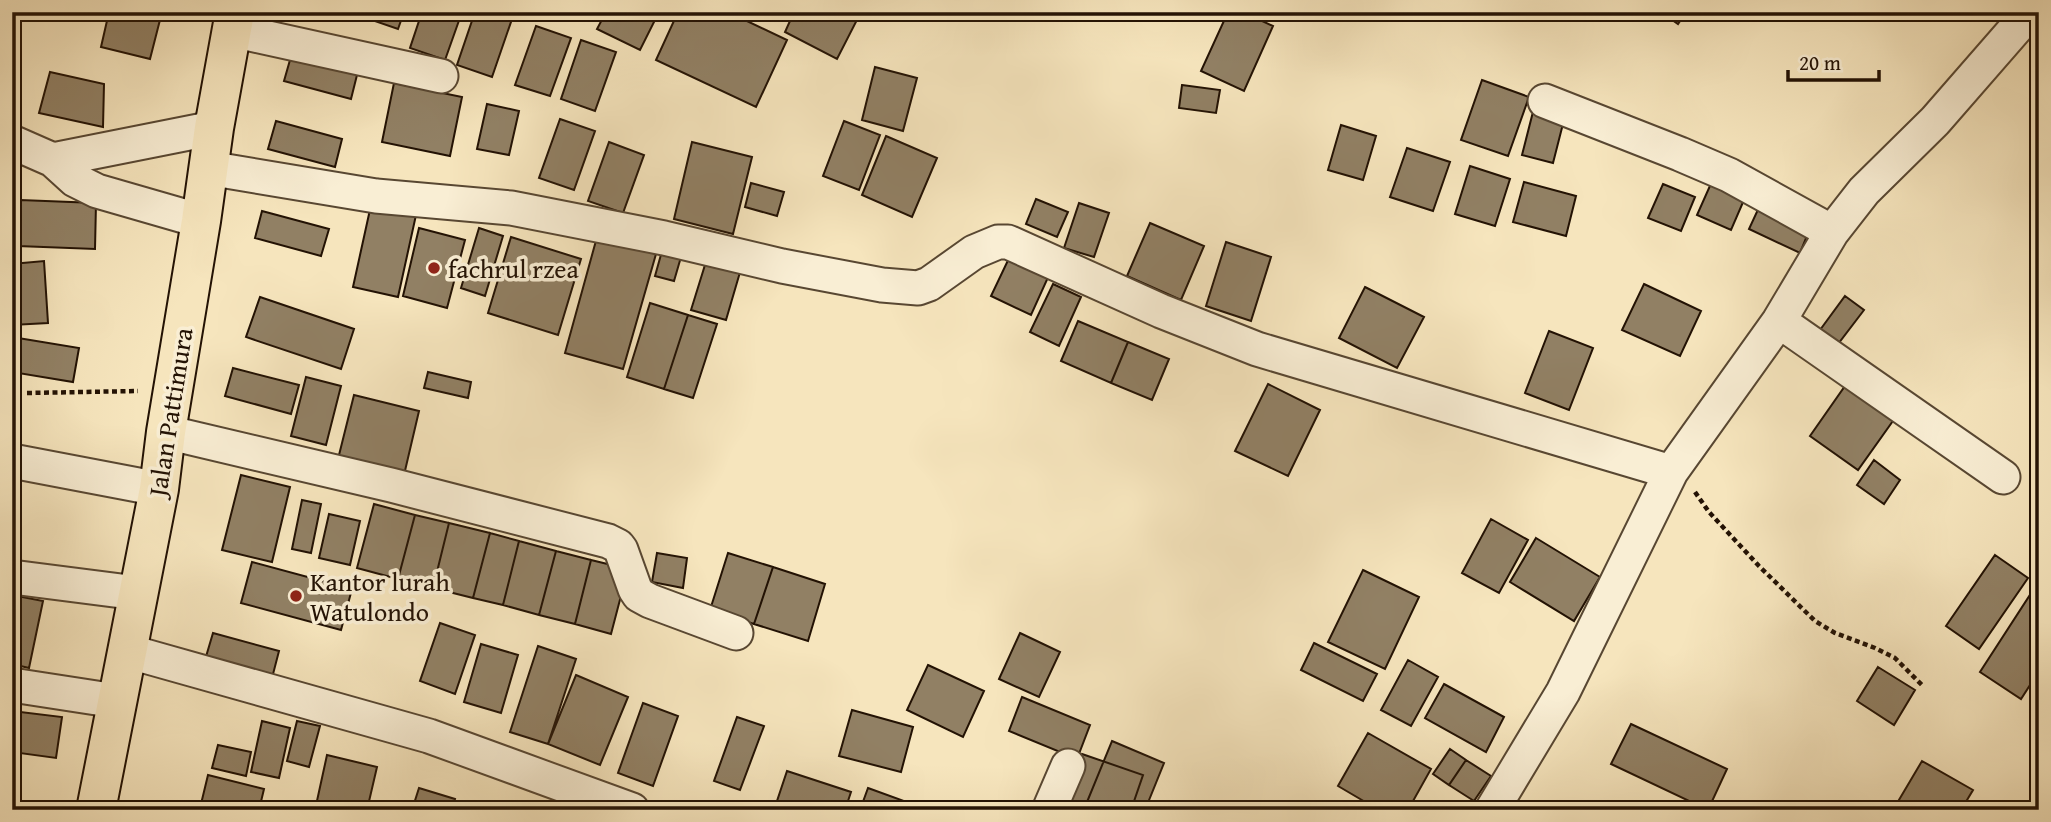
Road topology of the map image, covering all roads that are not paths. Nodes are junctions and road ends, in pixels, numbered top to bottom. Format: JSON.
{"nodes":[{"id":1,"x":2030,"y":12,"type":"edge"},
{"id":2,"x":2039,"y":19,"type":"edge"},
{"id":3,"x":234,"y":21,"type":"edge"},
{"id":4,"x":441,"y":76,"type":"dead end"},
{"id":5,"x":1545,"y":101,"type":"dead end"},
{"id":6,"x":214,"y":128,"type":"junction"},
{"id":7,"x":12,"y":142,"type":"edge"},
{"id":8,"x":53,"y":160,"type":"junction"},
{"id":9,"x":208,"y":168,"type":"junction"},
{"id":10,"x":201,"y":221,"type":"junction"},
{"id":11,"x":1832,"y":232,"type":"junction"},
{"id":12,"x":1779,"y":321,"type":"junction"},
{"id":13,"x":166,"y":432,"type":"junction"},
{"id":14,"x":12,"y":461,"type":"edge"},
{"id":15,"x":1671,"y":472,"type":"junction"},
{"id":16,"x":2003,"y":477,"type":"dead end"},
{"id":17,"x":159,"y":489,"type":"junction"},
{"id":18,"x":12,"y":577,"type":"edge"},
{"id":19,"x":137,"y":593,"type":"junction"},
{"id":20,"x":736,"y":633,"type":"dead end"},
{"id":21,"x":127,"y":652,"type":"junction"},
{"id":22,"x":12,"y":685,"type":"edge"},
{"id":23,"x":116,"y":701,"type":"junction"},
{"id":24,"x":1068,"y":766,"type":"dead end"},
{"id":25,"x":96,"y":810,"type":"edge"},
{"id":26,"x":632,"y":810,"type":"edge"},
{"id":27,"x":1049,"y":810,"type":"edge"},
{"id":28,"x":1492,"y":810,"type":"edge"}],
"edges":[{"from":1,"to":2,"type":"street"},
{"from":1,"to":11,"type":"street"},
{"from":3,"to":4,"type":"street"},
{"from":3,"to":6,"type":"highway","name":"Jalan Pattimura"},
{"from":5,"to":11,"type":"street"},
{"from":6,"to":8,"type":"street"},
{"from":6,"to":9,"type":"highway","name":"Jalan Pattimura"},
{"from":7,"to":8,"type":"street"},
{"from":8,"to":10,"type":"street"},
{"from":9,"to":10,"type":"highway","name":"Jalan Pattimura"},
{"from":9,"to":15,"type":"street"},
{"from":10,"to":13,"type":"highway","name":"Jalan Pattimura"},
{"from":11,"to":12,"type":"street"},
{"from":12,"to":15,"type":"street"},
{"from":12,"to":16,"type":"street"},
{"from":13,"to":17,"type":"highway","name":"Jalan Pattimura"},
{"from":13,"to":20,"type":"street"},
{"from":14,"to":17,"type":"street"},
{"from":15,"to":28,"type":"street"},
{"from":17,"to":19,"type":"highway","name":"Jalan Pattimura"},
{"from":18,"to":19,"type":"street"},
{"from":19,"to":21,"type":"highway","name":"Jalan Pattimura"},
{"from":21,"to":23,"type":"highway","name":"Jalan Pattimura"},
{"from":21,"to":26,"type":"street"},
{"from":22,"to":23,"type":"street"},
{"from":23,"to":25,"type":"highway","name":"Jalan Pattimura"},
{"from":24,"to":27,"type":"street"}]}
